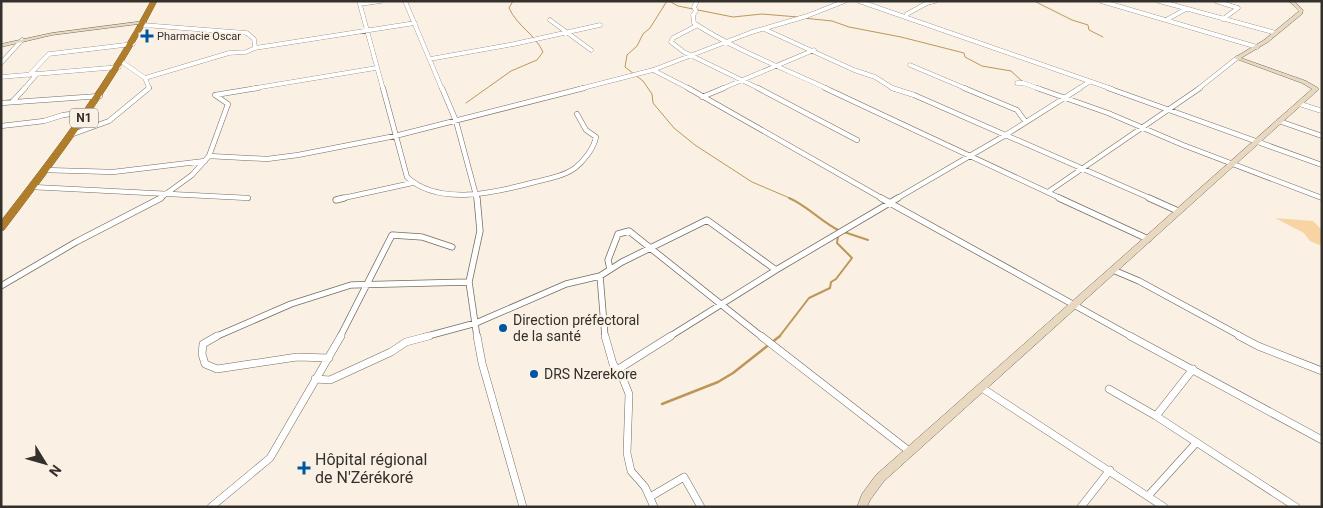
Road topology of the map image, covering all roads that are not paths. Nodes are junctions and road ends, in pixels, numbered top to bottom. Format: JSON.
{"nodes":[{"id":1,"x":154,"y":1,"type":"edge"},
{"id":2,"x":381,"y":1,"type":"edge"},
{"id":3,"x":405,"y":1,"type":"edge"},
{"id":4,"x":697,"y":1,"type":"edge"},
{"id":5,"x":845,"y":1,"type":"edge"},
{"id":6,"x":858,"y":1,"type":"edge"},
{"id":7,"x":935,"y":1,"type":"edge"},
{"id":8,"x":1101,"y":1,"type":"edge"},
{"id":9,"x":1159,"y":1,"type":"edge"},
{"id":10,"x":1216,"y":1,"type":"edge"},
{"id":11,"x":1291,"y":1,"type":"edge"},
{"id":12,"x":359,"y":3,"type":"edge"},
{"id":13,"x":1186,"y":9,"type":"junction"},
{"id":14,"x":906,"y":17,"type":"junction"},
{"id":15,"x":1223,"y":19,"type":"junction"},
{"id":16,"x":550,"y":20,"type":"dead end"},
{"id":17,"x":1166,"y":20,"type":"junction"},
{"id":18,"x":144,"y":23,"type":"junction"},
{"id":19,"x":415,"y":23,"type":"junction"},
{"id":20,"x":600,"y":25,"type":"dead end"},
{"id":21,"x":696,"y":26,"type":"junction"},
{"id":22,"x":764,"y":29,"type":"junction"},
{"id":23,"x":366,"y":30,"type":"junction"},
{"id":24,"x":567,"y":32,"type":"junction"},
{"id":25,"x":1276,"y":34,"type":"junction"},
{"id":26,"x":22,"y":40,"type":"junction"},
{"id":27,"x":727,"y":42,"type":"junction"},
{"id":28,"x":132,"y":44,"type":"junction"},
{"id":29,"x":1,"y":46,"type":"edge"},
{"id":30,"x":1257,"y":47,"type":"junction"},
{"id":31,"x":255,"y":48,"type":"junction"},
{"id":32,"x":591,"y":50,"type":"dead end"},
{"id":33,"x":814,"y":50,"type":"junction"},
{"id":34,"x":693,"y":56,"type":"junction"},
{"id":35,"x":1237,"y":58,"type":"junction"},
{"id":36,"x":430,"y":59,"type":"junction"},
{"id":37,"x":1,"y":63,"type":"edge"},
{"id":38,"x":121,"y":64,"type":"junction"},
{"id":39,"x":778,"y":65,"type":"junction"},
{"id":40,"x":910,"y":65,"type":"dead end"},
{"id":41,"x":376,"y":68,"type":"junction"},
{"id":42,"x":653,"y":70,"type":"junction"},
{"id":43,"x":29,"y":74,"type":"junction"},
{"id":44,"x":37,"y":74,"type":"junction"},
{"id":45,"x":1,"y":77,"type":"edge"},
{"id":46,"x":145,"y":78,"type":"junction"},
{"id":47,"x":742,"y":80,"type":"junction"},
{"id":48,"x":1089,"y":82,"type":"junction"},
{"id":49,"x":1017,"y":83,"type":"dead end"},
{"id":50,"x":1319,"y":89,"type":"edge"},
{"id":51,"x":100,"y":96,"type":"junction"},
{"id":52,"x":702,"y":97,"type":"junction"},
{"id":53,"x":1063,"y":98,"type":"junction"},
{"id":54,"x":12,"y":102,"type":"junction"},
{"id":55,"x":1,"y":103,"type":"edge"},
{"id":56,"x":1300,"y":104,"type":"junction"},
{"id":57,"x":1168,"y":109,"type":"junction"},
{"id":58,"x":1322,"y":111,"type":"edge"},
{"id":59,"x":88,"y":112,"type":"junction"},
{"id":60,"x":577,"y":114,"type":"dead end"},
{"id":61,"x":1025,"y":120,"type":"junction"},
{"id":62,"x":456,"y":121,"type":"junction"},
{"id":63,"x":1279,"y":121,"type":"junction"},
{"id":64,"x":1,"y":126,"type":"edge"},
{"id":65,"x":1144,"y":128,"type":"junction"},
{"id":66,"x":73,"y":134,"type":"junction"},
{"id":67,"x":395,"y":136,"type":"junction"},
{"id":68,"x":1004,"y":136,"type":"junction"},
{"id":69,"x":1322,"y":136,"type":"edge"},
{"id":70,"x":857,"y":140,"type":"dead end"},
{"id":71,"x":1259,"y":142,"type":"junction"},
{"id":72,"x":967,"y":156,"type":"junction"},
{"id":73,"x":207,"y":159,"type":"junction"},
{"id":74,"x":1234,"y":163,"type":"junction"},
{"id":75,"x":1322,"y":166,"type":"edge"},
{"id":76,"x":1081,"y":169,"type":"junction"},
{"id":77,"x":44,"y":170,"type":"junction"},
{"id":78,"x":412,"y":183,"type":"junction"},
{"id":79,"x":32,"y":187,"type":"junction"},
{"id":80,"x":1048,"y":192,"type":"junction"},
{"id":81,"x":165,"y":194,"type":"junction"},
{"id":82,"x":477,"y":195,"type":"junction"},
{"id":83,"x":248,"y":198,"type":"dead end"},
{"id":84,"x":1322,"y":198,"type":"edge"},
{"id":85,"x":336,"y":200,"type":"dead end"},
{"id":86,"x":889,"y":203,"type":"junction"},
{"id":87,"x":1178,"y":212,"type":"junction"},
{"id":88,"x":1,"y":228,"type":"edge"},
{"id":89,"x":1148,"y":239,"type":"junction"},
{"id":90,"x":452,"y":248,"type":"dead end"},
{"id":91,"x":650,"y":249,"type":"junction"},
{"id":92,"x":610,"y":269,"type":"junction"},
{"id":93,"x":776,"y":270,"type":"junction"},
{"id":94,"x":1113,"y":270,"type":"junction"},
{"id":95,"x":600,"y":276,"type":"junction"},
{"id":96,"x":469,"y":282,"type":"junction"},
{"id":97,"x":368,"y":284,"type":"junction"},
{"id":98,"x":1,"y":286,"type":"edge"},
{"id":99,"x":1074,"y":304,"type":"junction"},
{"id":100,"x":720,"y":306,"type":"junction"},
{"id":101,"x":476,"y":322,"type":"junction"},
{"id":102,"x":329,"y":358,"type":"junction"},
{"id":103,"x":1193,"y":369,"type":"junction"},
{"id":104,"x":617,"y":370,"type":"junction"},
{"id":105,"x":1322,"y":371,"type":"edge"},
{"id":106,"x":315,"y":379,"type":"junction"},
{"id":107,"x":982,"y":388,"type":"junction"},
{"id":108,"x":1109,"y":389,"type":"dead end"},
{"id":109,"x":1156,"y":416,"type":"junction"},
{"id":110,"x":1322,"y":440,"type":"edge"},
{"id":111,"x":1196,"y":443,"type":"junction"},
{"id":112,"x":909,"y":451,"type":"junction"},
{"id":113,"x":1110,"y":470,"type":"junction"},
{"id":114,"x":1148,"y":496,"type":"junction"},
{"id":115,"x":650,"y":497,"type":"junction"},
{"id":116,"x":211,"y":507,"type":"edge"},
{"id":117,"x":523,"y":507,"type":"edge"},
{"id":118,"x":654,"y":507,"type":"edge"},
{"id":119,"x":701,"y":507,"type":"edge"},
{"id":120,"x":862,"y":507,"type":"edge"},
{"id":121,"x":1081,"y":507,"type":"edge"},
{"id":122,"x":1164,"y":507,"type":"edge"},
{"id":123,"x":1296,"y":507,"type":"edge"}],
"edges":[{"from":1,"to":18,"type":"highway","number":"N1"},
{"from":2,"to":12,"type":"street"},
{"from":3,"to":19,"type":"street"},
{"from":4,"to":21,"type":"street"},
{"from":5,"to":22,"type":"street"},
{"from":6,"to":14,"type":"street"},
{"from":7,"to":14,"type":"street"},
{"from":8,"to":17,"type":"street"},
{"from":9,"to":13,"type":"street"},
{"from":10,"to":15,"type":"street"},
{"from":11,"to":25,"type":"street"},
{"from":12,"to":23,"type":"street"},
{"from":13,"to":15,"type":"street"},
{"from":13,"to":17,"type":"street"},
{"from":14,"to":48,"type":"street"},
{"from":15,"to":25,"type":"street"},
{"from":16,"to":24,"type":"street"},
{"from":17,"to":30,"type":"street"},
{"from":18,"to":26,"type":"street"},
{"from":18,"to":28,"type":"highway","number":"N1"},
{"from":18,"to":31,"type":"street"},
{"from":19,"to":23,"type":"street"},
{"from":19,"to":36,"type":"street"},
{"from":20,"to":24,"type":"street"},
{"from":21,"to":27,"type":"street"},
{"from":21,"to":34,"type":"street"},
{"from":22,"to":27,"type":"street"},
{"from":22,"to":33,"type":"street"},
{"from":23,"to":31,"type":"street"},
{"from":23,"to":41,"type":"street"},
{"from":24,"to":32,"type":"street"},
{"from":24,"to":36,"type":"street"},
{"from":25,"to":30,"type":"street"},
{"from":26,"to":29,"type":"street"},
{"from":26,"to":37,"type":"street"},
{"from":27,"to":34,"type":"street"},
{"from":27,"to":39,"type":"street"},
{"from":28,"to":38,"type":"highway","number":"N1"},
{"from":28,"to":43,"type":"street"},
{"from":30,"to":35,"type":"street"},
{"from":31,"to":46,"type":"street"},
{"from":33,"to":39,"type":"street"},
{"from":33,"to":68,"type":"street"},
{"from":34,"to":42,"type":"street"},
{"from":34,"to":47,"type":"street"},
{"from":35,"to":50,"type":"street"},
{"from":35,"to":57,"type":"street"},
{"from":36,"to":62,"type":"street"},
{"from":38,"to":44,"type":"street"},
{"from":38,"to":46,"type":"street"},
{"from":38,"to":51,"type":"highway","number":"N1"},
{"from":39,"to":47,"type":"street"},
{"from":39,"to":72,"type":"street"},
{"from":40,"to":61,"type":"street"},
{"from":41,"to":67,"type":"street"},
{"from":41,"to":73,"type":"street"},
{"from":42,"to":52,"type":"street"},
{"from":42,"to":62,"type":"street"},
{"from":43,"to":44,"type":"street"},
{"from":43,"to":45,"type":"street"},
{"from":44,"to":54,"type":"street"},
{"from":46,"to":66,"type":"street"},
{"from":47,"to":52,"type":"street"},
{"from":47,"to":70,"type":"street"},
{"from":48,"to":53,"type":"street"},
{"from":48,"to":57,"type":"street"},
{"from":49,"to":53,"type":"street"},
{"from":50,"to":56,"type":"street"},
{"from":51,"to":54,"type":"street"},
{"from":51,"to":59,"type":"highway","number":"N1"},
{"from":52,"to":86,"type":"street"},
{"from":53,"to":61,"type":"street"},
{"from":53,"to":65,"type":"street"},
{"from":54,"to":55,"type":"street"},
{"from":56,"to":58,"type":"street"},
{"from":56,"to":63,"type":"street"},
{"from":57,"to":65,"type":"street"},
{"from":57,"to":71,"type":"street"},
{"from":59,"to":64,"type":"street"},
{"from":59,"to":66,"type":"highway","number":"N1"},
{"from":60,"to":82,"type":"street"},
{"from":61,"to":68,"type":"street"},
{"from":62,"to":67,"type":"street"},
{"from":62,"to":82,"type":"street"},
{"from":63,"to":69,"type":"street"},
{"from":63,"to":71,"type":"street"},
{"from":65,"to":74,"type":"street"},
{"from":65,"to":76,"type":"street"},
{"from":66,"to":77,"type":"highway","number":"N1"},
{"from":67,"to":73,"type":"street"},
{"from":67,"to":78,"type":"street"},
{"from":68,"to":72,"type":"street"},
{"from":68,"to":76,"type":"street"},
{"from":71,"to":74,"type":"street"},
{"from":71,"to":75,"type":"street"},
{"from":72,"to":80,"type":"street"},
{"from":72,"to":86,"type":"street"},
{"from":73,"to":77,"type":"street"},
{"from":73,"to":81,"type":"street"},
{"from":74,"to":84,"type":"street"},
{"from":74,"to":87,"type":"street"},
{"from":76,"to":80,"type":"street"},
{"from":76,"to":87,"type":"street"},
{"from":77,"to":79,"type":"highway","number":"N1"},
{"from":78,"to":82,"type":"street"},
{"from":78,"to":85,"type":"street"},
{"from":79,"to":81,"type":"street"},
{"from":79,"to":88,"type":"highway","number":"N1"},
{"from":80,"to":89,"type":"street"},
{"from":81,"to":83,"type":"street"},
{"from":81,"to":98,"type":"street"},
{"from":82,"to":96,"type":"street"},
{"from":86,"to":93,"type":"street"},
{"from":86,"to":99,"type":"street"},
{"from":87,"to":89,"type":"street"},
{"from":89,"to":94,"type":"street"},
{"from":90,"to":97,"type":"street"},
{"from":91,"to":92,"type":"street"},
{"from":91,"to":92,"type":"street"},
{"from":91,"to":93,"type":"street"},
{"from":91,"to":100,"type":"street"},
{"from":92,"to":95,"type":"street"},
{"from":93,"to":100,"type":"street"},
{"from":94,"to":99,"type":"street"},
{"from":94,"to":105,"type":"street"},
{"from":95,"to":101,"type":"street"},
{"from":95,"to":104,"type":"street"},
{"from":96,"to":97,"type":"street"},
{"from":96,"to":101,"type":"street"},
{"from":97,"to":102,"type":"street"},
{"from":97,"to":102,"type":"street"},
{"from":99,"to":103,"type":"street"},
{"from":99,"to":107,"type":"street"},
{"from":100,"to":104,"type":"street"},
{"from":100,"to":112,"type":"street"},
{"from":101,"to":106,"type":"street"},
{"from":101,"to":117,"type":"street"},
{"from":102,"to":106,"type":"street"},
{"from":103,"to":109,"type":"street"},
{"from":103,"to":110,"type":"street"},
{"from":104,"to":115,"type":"street"},
{"from":106,"to":116,"type":"street"},
{"from":107,"to":112,"type":"street"},
{"from":107,"to":113,"type":"street"},
{"from":108,"to":109,"type":"street"},
{"from":109,"to":111,"type":"street"},
{"from":111,"to":114,"type":"street"},
{"from":111,"to":123,"type":"street"},
{"from":112,"to":120,"type":"street"},
{"from":113,"to":114,"type":"street"},
{"from":113,"to":121,"type":"street"},
{"from":114,"to":122,"type":"street"},
{"from":115,"to":118,"type":"street"},
{"from":115,"to":119,"type":"street"}]}
